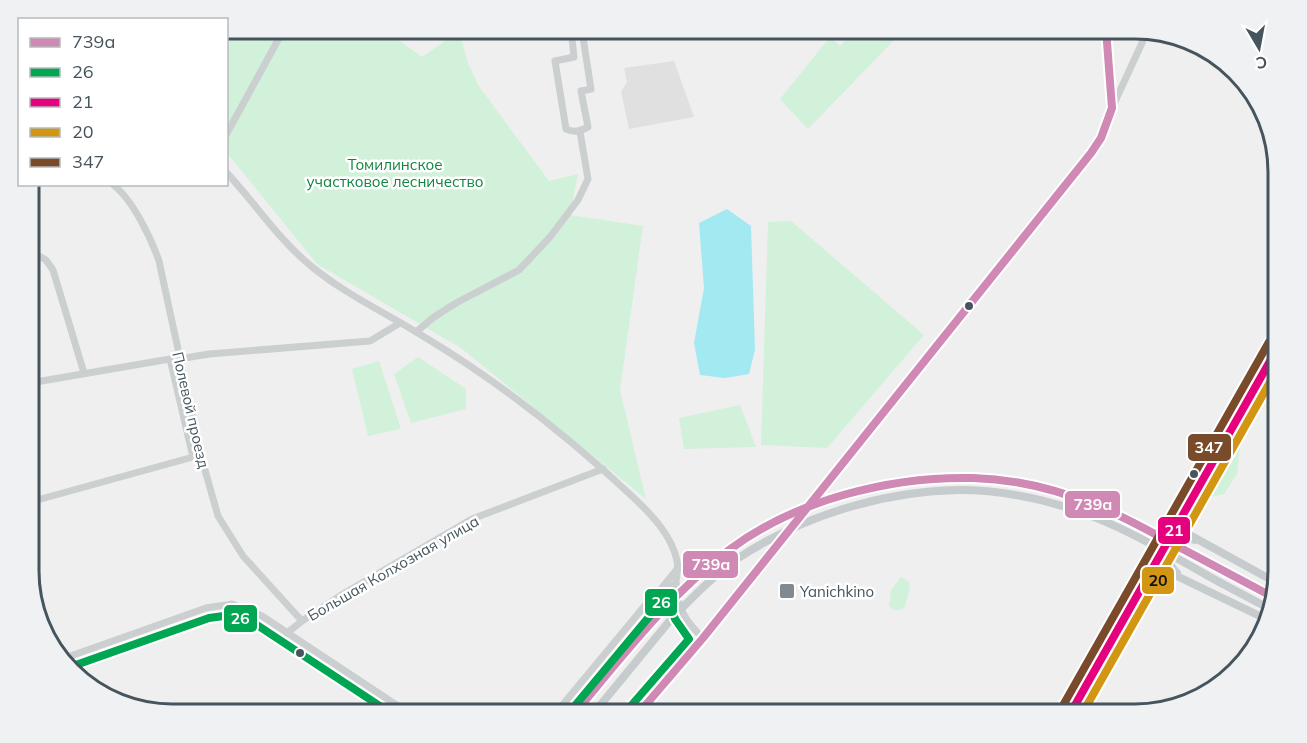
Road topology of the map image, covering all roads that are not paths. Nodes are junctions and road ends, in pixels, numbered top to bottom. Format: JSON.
{"nodes":[{"id":1,"x":278,"y":39,"type":"edge"},
{"id":2,"x":572,"y":39,"type":"edge"},
{"id":3,"x":583,"y":39,"type":"edge"},
{"id":4,"x":1107,"y":39,"type":"edge"},
{"id":5,"x":1144,"y":40,"type":"edge"},
{"id":6,"x":1112,"y":108,"type":"junction"},
{"id":7,"x":228,"y":131,"type":"edge"},
{"id":8,"x":580,"y":132,"type":"junction"},
{"id":9,"x":228,"y":174,"type":"edge"},
{"id":10,"x":114,"y":186,"type":"edge"},
{"id":11,"x":39,"y":256,"type":"edge"},
{"id":12,"x":400,"y":323,"type":"junction"},
{"id":13,"x":416,"y":332,"type":"junction"},
{"id":14,"x":179,"y":359,"type":"junction"},
{"id":15,"x":1268,"y":365,"type":"edge"},
{"id":16,"x":84,"y":373,"type":"junction"},
{"id":17,"x":39,"y":381,"type":"edge"},
{"id":18,"x":603,"y":469,"type":"junction"},
{"id":19,"x":39,"y":500,"type":"edge"},
{"id":20,"x":1177,"y":528,"type":"junction"},
{"id":21,"x":1209,"y":546,"type":"junction"},
{"id":22,"x":1156,"y":566,"type":"junction"},
{"id":23,"x":678,"y":568,"type":"junction"},
{"id":24,"x":1268,"y":578,"type":"edge"},
{"id":25,"x":1187,"y":580,"type":"junction"},
{"id":26,"x":676,"y":584,"type":"junction"},
{"id":27,"x":661,"y":590,"type":"junction"},
{"id":28,"x":1266,"y":593,"type":"edge"},
{"id":29,"x":1263,"y":605,"type":"edge"},
{"id":30,"x":1260,"y":616,"type":"edge"},
{"id":31,"x":302,"y":621,"type":"junction"},
{"id":32,"x":287,"y":633,"type":"junction"},
{"id":33,"x":703,"y":638,"type":"junction"},
{"id":34,"x":70,"y":656,"type":"edge"},
{"id":35,"x":395,"y":704,"type":"edge"},
{"id":36,"x":563,"y":704,"type":"edge"},
{"id":37,"x":582,"y":704,"type":"edge"},
{"id":38,"x":601,"y":704,"type":"edge"},
{"id":39,"x":647,"y":704,"type":"edge"},
{"id":40,"x":1076,"y":704,"type":"edge"}],
"edges":[{"from":1,"to":7,"type":"street"},
{"from":2,"to":8,"type":"street"},
{"from":3,"to":8,"type":"street"},
{"from":4,"to":6,"type":"street"},
{"from":5,"to":6,"type":"street"},
{"from":6,"to":33,"type":"street"},
{"from":8,"to":13,"type":"street"},
{"from":9,"to":12,"type":"street"},
{"from":10,"to":14,"type":"street","name":"Полевой проезд"},
{"from":11,"to":16,"type":"street"},
{"from":12,"to":13,"type":"street"},
{"from":12,"to":14,"type":"street"},
{"from":13,"to":18,"type":"street"},
{"from":14,"to":31,"type":"street","name":"Полевой проезд"},
{"from":15,"to":20,"type":"main road"},
{"from":16,"to":17,"type":"street"},
{"from":16,"to":19,"type":"street"},
{"from":18,"to":23,"type":"street"},
{"from":18,"to":31,"type":"street","name":"Большая Колхозная улица"},
{"from":20,"to":21,"type":"main road"},
{"from":20,"to":22,"type":"main road"},
{"from":21,"to":24,"type":"main road"},
{"from":21,"to":25,"type":"main road"},
{"from":22,"to":25,"type":"main road"},
{"from":22,"to":40,"type":"main road"},
{"from":23,"to":26,"type":"street"},
{"from":23,"to":27,"type":"street"},
{"from":25,"to":30,"type":"main road"},
{"from":26,"to":27,"type":"street"},
{"from":26,"to":33,"type":"street"},
{"from":27,"to":36,"type":"street"},
{"from":28,"to":37,"type":"main road","bridge":true},
{"from":29,"to":38,"type":"main road","bridge":true},
{"from":31,"to":32,"type":"street","name":"Большая Колхозная улица"},
{"from":32,"to":34,"type":"street"},
{"from":32,"to":35,"type":"street"},
{"from":33,"to":39,"type":"street"}]}
